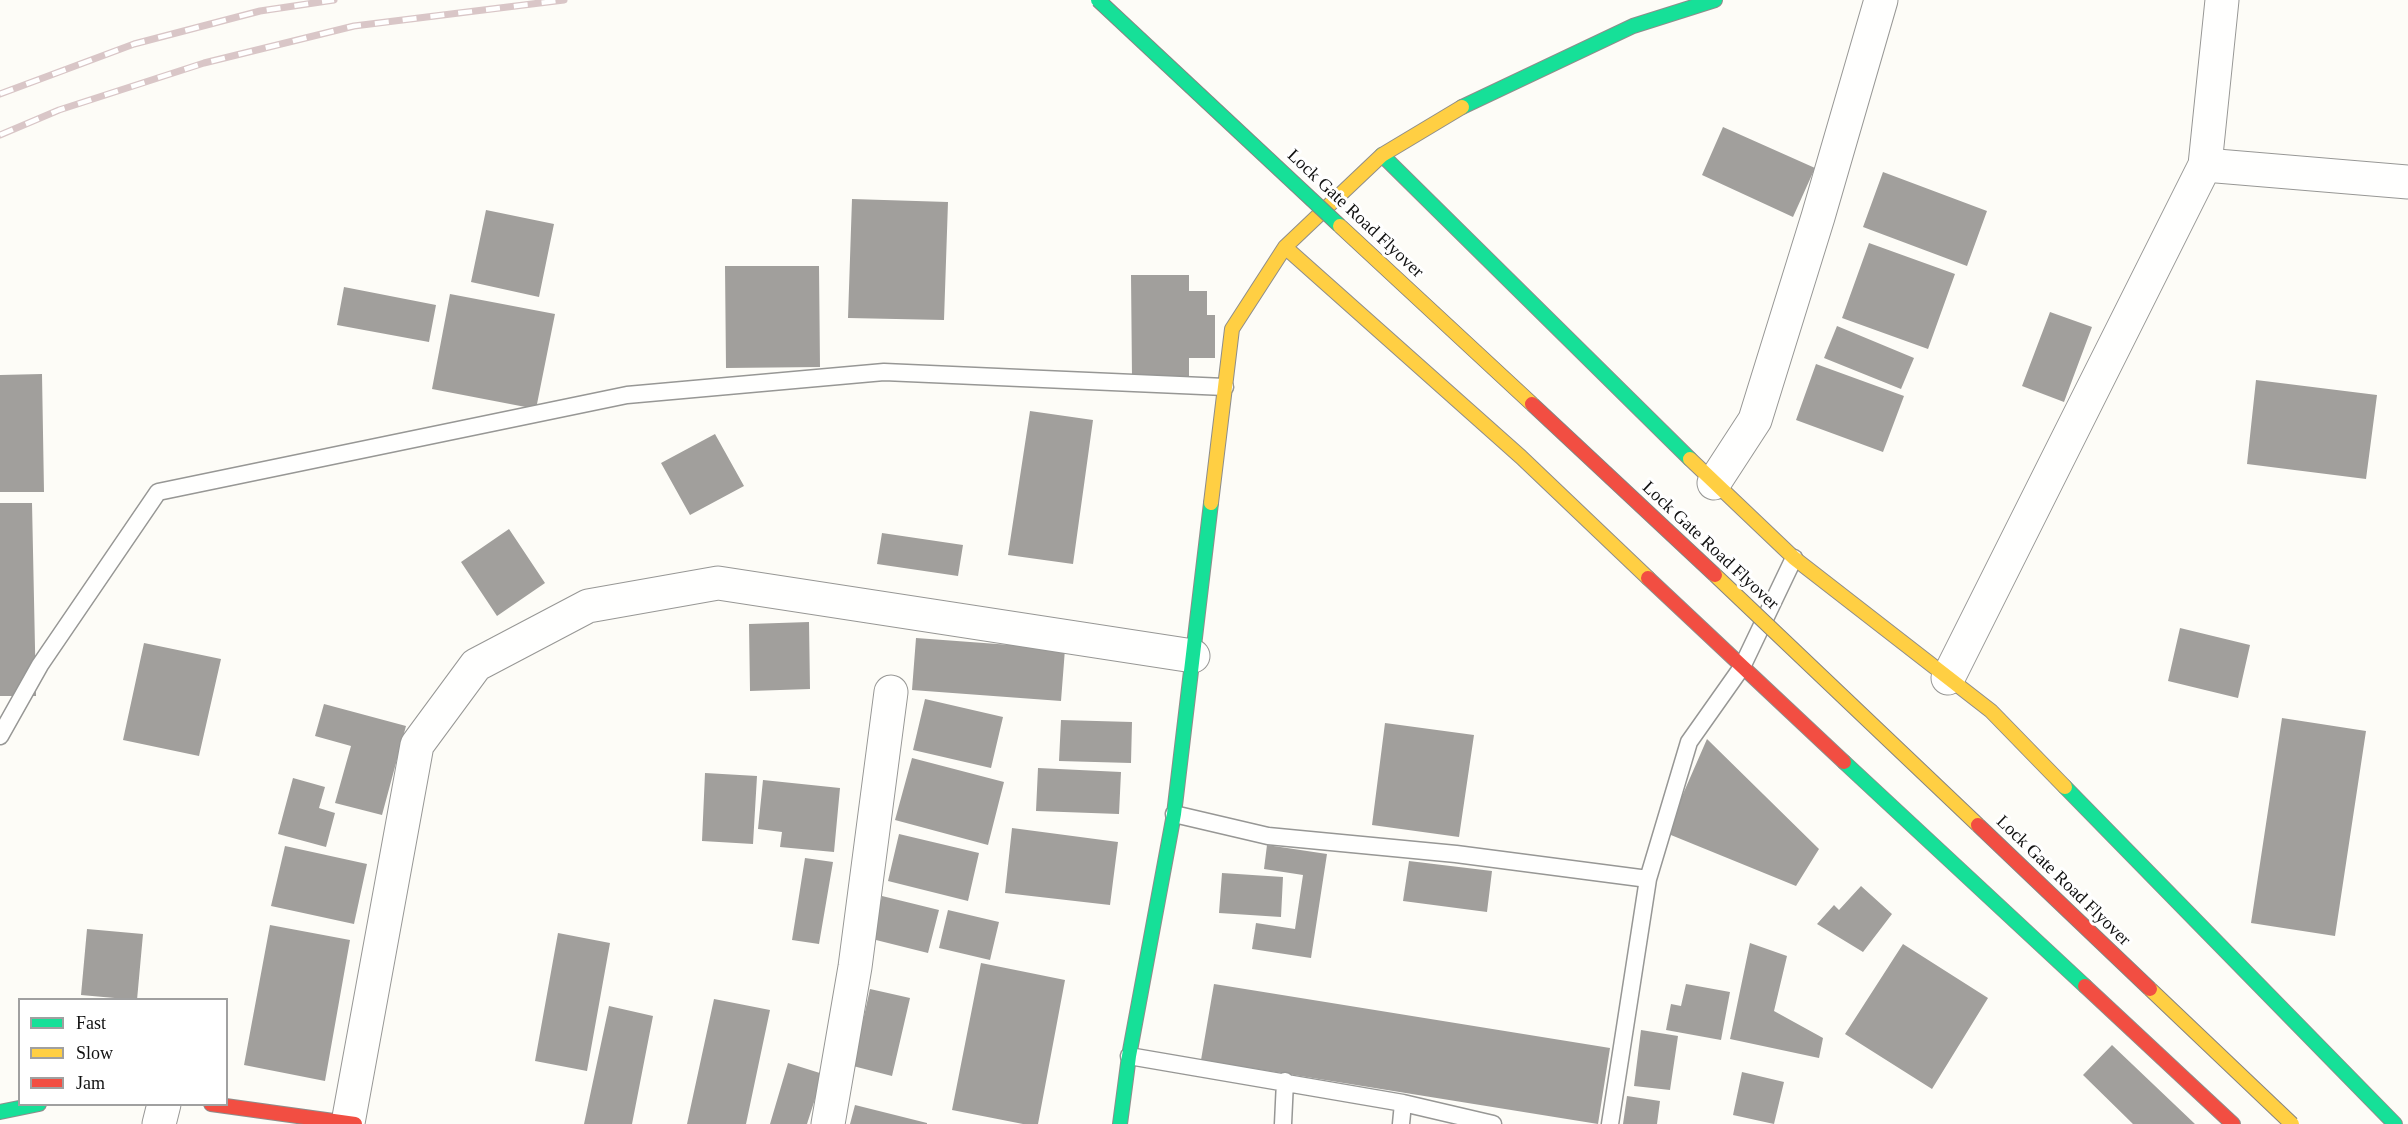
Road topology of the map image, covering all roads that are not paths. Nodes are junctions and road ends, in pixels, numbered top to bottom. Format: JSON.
{"nodes":[{"id":1,"x":1098,"y":0,"type":"edge"},
{"id":2,"x":1715,"y":0,"type":"edge"},
{"id":3,"x":1881,"y":0,"type":"edge"},
{"id":4,"x":2222,"y":0,"type":"edge"},
{"id":5,"x":1382,"y":155,"type":"junction"},
{"id":6,"x":2205,"y":165,"type":"junction"},
{"id":7,"x":2408,"y":182,"type":"edge"},
{"id":8,"x":1285,"y":247,"type":"junction"},
{"id":9,"x":1225,"y":387,"type":"junction"},
{"id":10,"x":1714,"y":483,"type":"junction"},
{"id":11,"x":1794,"y":558,"type":"junction"},
{"id":12,"x":1193,"y":656,"type":"junction"},
{"id":13,"x":1742,"y":667,"type":"junction"},
{"id":14,"x":1948,"y":678,"type":"junction"},
{"id":15,"x":891,"y":692,"type":"dead end"},
{"id":16,"x":0,"y":736,"type":"edge"},
{"id":17,"x":1174,"y":814,"type":"junction"},
{"id":18,"x":1648,"y":879,"type":"junction"},
{"id":19,"x":1129,"y":1056,"type":"junction"},
{"id":20,"x":1285,"y":1081,"type":"junction"},
{"id":21,"x":1403,"y":1103,"type":"junction"},
{"id":22,"x":29,"y":1106,"type":"edge"},
{"id":23,"x":164,"y":1106,"type":"edge"},
{"id":24,"x":226,"y":1106,"type":"edge"},
{"id":25,"x":0,"y":1112,"type":"edge"},
{"id":26,"x":351,"y":1123,"type":"edge"},
{"id":27,"x":159,"y":1124,"type":"edge"},
{"id":28,"x":828,"y":1124,"type":"edge"},
{"id":29,"x":1120,"y":1124,"type":"edge"},
{"id":30,"x":1283,"y":1124,"type":"edge"},
{"id":31,"x":1401,"y":1124,"type":"edge"},
{"id":32,"x":1493,"y":1124,"type":"edge"},
{"id":33,"x":1610,"y":1124,"type":"edge"},
{"id":34,"x":2233,"y":1124,"type":"edge"},
{"id":35,"x":2292,"y":1124,"type":"edge"},
{"id":36,"x":2395,"y":1124,"type":"edge"}],
"edges":[{"from":1,"to":35,"type":"street","name":"Lock Gate Road Flyover","bridge":true},
{"from":2,"to":5,"type":"street"},
{"from":3,"to":10,"type":"street"},
{"from":4,"to":6,"type":"street"},
{"from":5,"to":8,"type":"street"},
{"from":5,"to":10,"type":"street"},
{"from":6,"to":7,"type":"street"},
{"from":6,"to":14,"type":"street"},
{"from":8,"to":9,"type":"street"},
{"from":8,"to":13,"type":"street"},
{"from":9,"to":12,"type":"street"},
{"from":9,"to":16,"type":"lane"},
{"from":10,"to":11,"type":"street"},
{"from":11,"to":13,"type":"lane"},
{"from":11,"to":14,"type":"street"},
{"from":12,"to":17,"type":"street"},
{"from":12,"to":26,"type":"street"},
{"from":13,"to":18,"type":"lane"},
{"from":13,"to":34,"type":"street"},
{"from":14,"to":36,"type":"street"},
{"from":15,"to":28,"type":"street"},
{"from":17,"to":18,"type":"lane"},
{"from":17,"to":19,"type":"street"},
{"from":18,"to":33,"type":"lane"},
{"from":19,"to":20,"type":"lane"},
{"from":19,"to":29,"type":"street"},
{"from":20,"to":21,"type":"lane"},
{"from":20,"to":30,"type":"lane"},
{"from":21,"to":31,"type":"lane"},
{"from":21,"to":32,"type":"lane"},
{"from":22,"to":25,"type":"street"},
{"from":23,"to":27,"type":"street"},
{"from":24,"to":26,"type":"street"}]}
